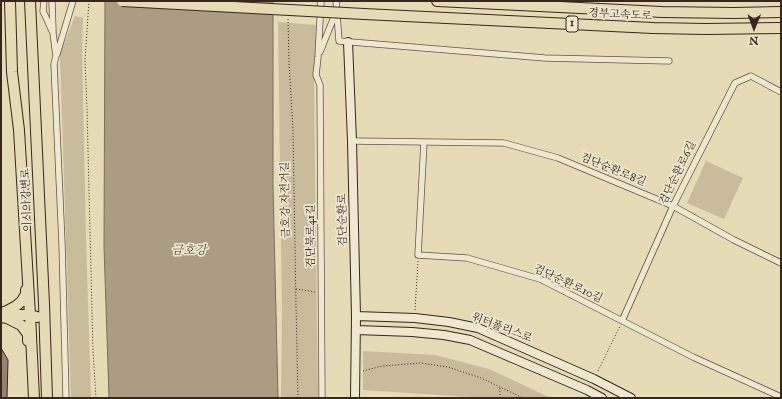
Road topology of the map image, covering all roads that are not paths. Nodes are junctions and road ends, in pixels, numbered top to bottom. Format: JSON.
{"nodes":[{"id":1,"x":10,"y":1,"type":"edge"},
{"id":2,"x":30,"y":1,"type":"edge"},
{"id":3,"x":44,"y":1,"type":"edge"},
{"id":4,"x":52,"y":1,"type":"edge"},
{"id":5,"x":73,"y":1,"type":"edge"},
{"id":6,"x":122,"y":1,"type":"edge"},
{"id":7,"x":321,"y":1,"type":"edge"},
{"id":8,"x":336,"y":1,"type":"edge"},
{"id":9,"x":437,"y":1,"type":"edge"},
{"id":10,"x":337,"y":10,"type":"junction"},
{"id":11,"x":781,"y":12,"type":"edge"},
{"id":12,"x":781,"y":28,"type":"edge"},
{"id":13,"x":53,"y":33,"type":"junction"},
{"id":14,"x":348,"y":42,"type":"junction"},
{"id":15,"x":56,"y":56,"type":"junction"},
{"id":16,"x":318,"y":57,"type":"junction"},
{"id":17,"x":669,"y":61,"type":"dead end"},
{"id":18,"x":781,"y":92,"type":"edge"},
{"id":19,"x":352,"y":141,"type":"junction"},
{"id":20,"x":424,"y":142,"type":"junction"},
{"id":21,"x":672,"y":206,"type":"junction"},
{"id":22,"x":26,"y":254,"type":"junction"},
{"id":23,"x":781,"y":263,"type":"edge"},
{"id":24,"x":44,"y":304,"type":"junction"},
{"id":25,"x":1,"y":315,"type":"edge"},
{"id":26,"x":30,"y":315,"type":"junction"},
{"id":27,"x":356,"y":316,"type":"junction"},
{"id":28,"x":622,"y":322,"type":"junction"},
{"id":29,"x":44,"y":325,"type":"junction"},
{"id":30,"x":356,"y":330,"type":"junction"},
{"id":31,"x":34,"y":384,"type":"junction"},
{"id":32,"x":781,"y":397,"type":"edge"},
{"id":33,"x":34,"y":398,"type":"edge"},
{"id":34,"x":47,"y":398,"type":"edge"},
{"id":35,"x":66,"y":398,"type":"edge"},
{"id":36,"x":322,"y":398,"type":"edge"},
{"id":37,"x":355,"y":398,"type":"edge"},
{"id":38,"x":602,"y":398,"type":"edge"},
{"id":39,"x":631,"y":398,"type":"edge"}],
"edges":[{"from":1,"to":22,"type":"highway","name":"이시아강변로"},
{"from":2,"to":24,"type":"highway","name":"이시아강변로"},
{"from":3,"to":13,"type":"street"},
{"from":4,"to":13,"type":"street"},
{"from":5,"to":15,"type":"street"},
{"from":6,"to":12,"type":"highway","name":"경부고속도로","number":"1","bridge":true},
{"from":7,"to":16,"type":"street"},
{"from":8,"to":10,"type":"street"},
{"from":9,"to":11,"type":"highway","name":"경부고속도로","number":"1"},
{"from":10,"to":14,"type":"street"},
{"from":10,"to":16,"type":"street"},
{"from":13,"to":15,"type":"street"},
{"from":14,"to":17,"type":"street"},
{"from":14,"to":19,"type":"main road","name":"검단순환로"},
{"from":15,"to":35,"type":"street"},
{"from":16,"to":36,"type":"street","name":"검단북로41길"},
{"from":18,"to":21,"type":"street","name":"검단순환로6길"},
{"from":19,"to":20,"type":"street","name":"검단순환로8길"},
{"from":19,"to":27,"type":"main road","name":"검단순환로"},
{"from":20,"to":21,"type":"street","name":"검단순환로8길"},
{"from":20,"to":28,"type":"street","name":"검단순환로10길"},
{"from":21,"to":23,"type":"street","name":"검단순환로8길"},
{"from":21,"to":28,"type":"street","name":"검단순환로6길"},
{"from":22,"to":25,"type":"highway"},
{"from":22,"to":26,"type":"highway","name":"이시아강변로"},
{"from":24,"to":26,"type":"highway"},
{"from":24,"to":29,"type":"highway","name":"이시아강변로"},
{"from":25,"to":26,"type":"highway"},
{"from":25,"to":31,"type":"highway"},
{"from":26,"to":29,"type":"highway"},
{"from":26,"to":31,"type":"highway","name":"이시아강변로"},
{"from":27,"to":30,"type":"main road","name":"검단순환로"},
{"from":27,"to":39,"type":"main road","name":"워터폴리스로"},
{"from":28,"to":32,"type":"street","name":"검단순환로10길"},
{"from":29,"to":34,"type":"highway","name":"이시아강변로"},
{"from":30,"to":37,"type":"main road","name":"검단순환로"},
{"from":30,"to":38,"type":"main road","name":"워터폴리스로"},
{"from":31,"to":33,"type":"highway","name":"이시아강변로"}]}
